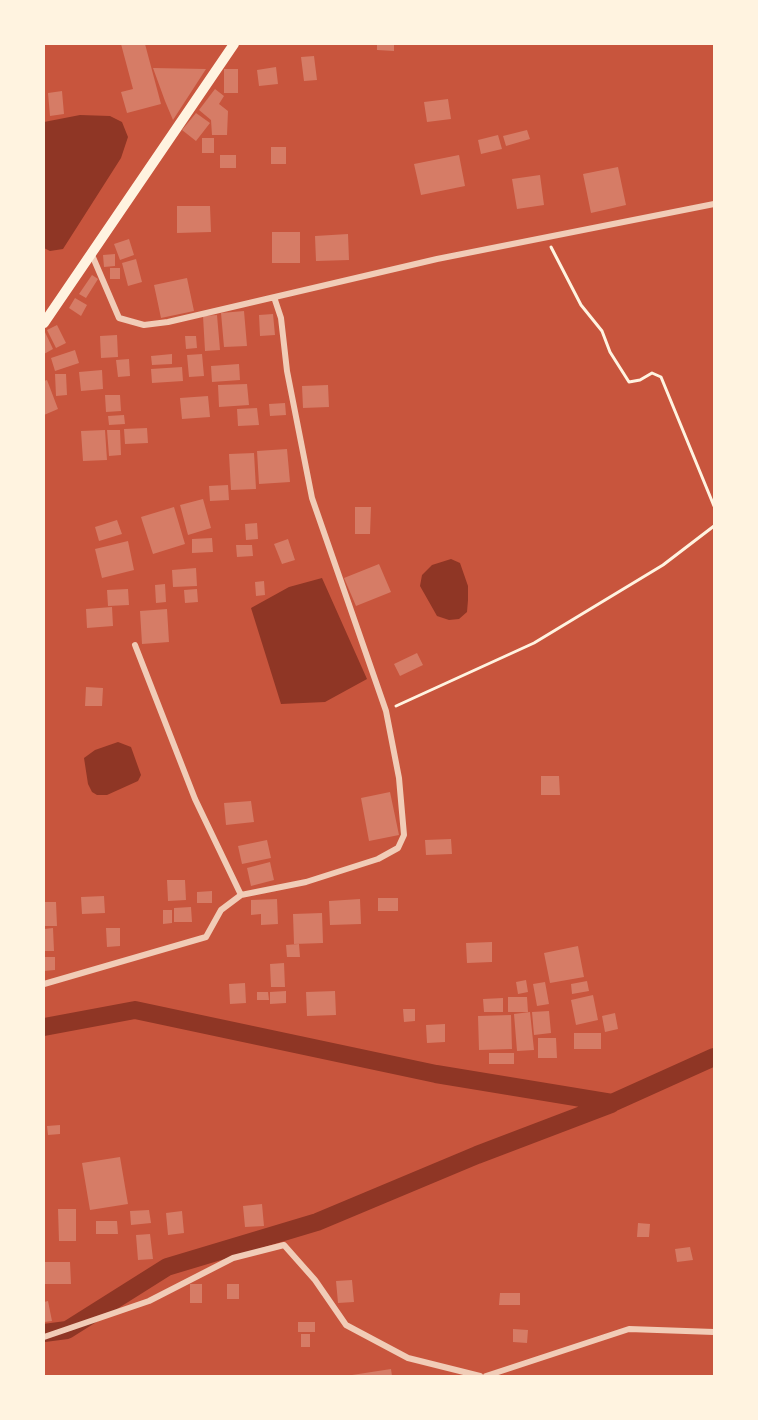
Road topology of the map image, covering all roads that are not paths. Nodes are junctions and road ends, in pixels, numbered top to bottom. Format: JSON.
{"nodes":[{"id":1,"x":234,"y":44,"type":"edge"},
{"id":2,"x":225,"y":49,"type":"edge"},
{"id":3,"x":714,"y":204,"type":"edge"},
{"id":4,"x":92,"y":255,"type":"junction"},
{"id":5,"x":274,"y":297,"type":"junction"},
{"id":6,"x":44,"y":322,"type":"edge"},
{"id":7,"x":135,"y":645,"type":"dead end"},
{"id":8,"x":241,"y":895,"type":"junction"},
{"id":9,"x":44,"y":984,"type":"edge"},
{"id":10,"x":714,"y":1332,"type":"edge"},
{"id":11,"x":44,"y":1338,"type":"edge"},
{"id":12,"x":480,"y":1377,"type":"edge"},
{"id":13,"x":486,"y":1377,"type":"edge"}],
"edges":[{"from":1,"to":2,"type":"main road"},
{"from":2,"to":4,"type":"main road"},
{"from":3,"to":5,"type":"street"},
{"from":4,"to":5,"type":"street"},
{"from":4,"to":6,"type":"main road"},
{"from":5,"to":8,"type":"street"},
{"from":7,"to":8,"type":"street"},
{"from":8,"to":9,"type":"street"},
{"from":10,"to":13,"type":"street"},
{"from":11,"to":12,"type":"street"}]}
